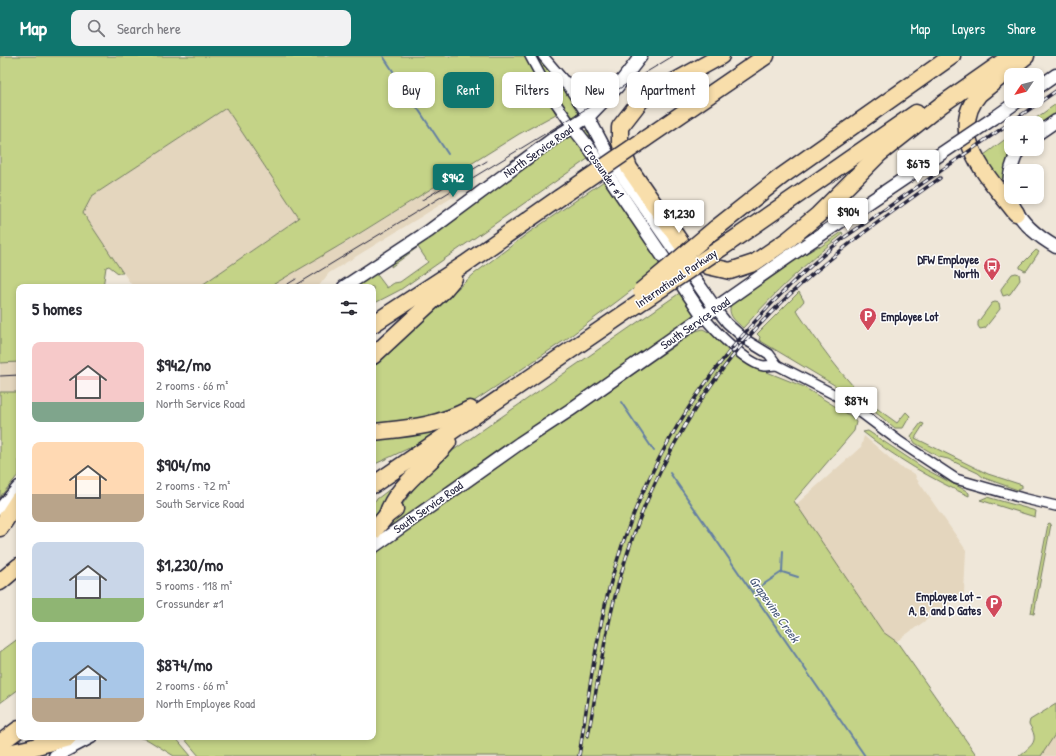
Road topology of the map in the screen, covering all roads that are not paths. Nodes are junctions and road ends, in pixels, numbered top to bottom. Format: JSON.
{"nodes":[{"id":1,"x":530,"y":56,"type":"edge"},
{"id":2,"x":543,"y":56,"type":"edge"},
{"id":3,"x":641,"y":56,"type":"edge"},
{"id":4,"x":722,"y":56,"type":"edge"},
{"id":5,"x":766,"y":56,"type":"edge"},
{"id":6,"x":952,"y":56,"type":"edge"},
{"id":7,"x":997,"y":56,"type":"edge"},
{"id":8,"x":1011,"y":56,"type":"edge"},
{"id":9,"x":1026,"y":56,"type":"edge"},
{"id":10,"x":1056,"y":75,"type":"edge"},
{"id":11,"x":619,"y":83,"type":"edge"},
{"id":12,"x":1044,"y":83,"type":"edge"},
{"id":13,"x":566,"y":84,"type":"junction"},
{"id":14,"x":571,"y":87,"type":"edge"},
{"id":15,"x":596,"y":108,"type":"edge"},
{"id":16,"x":1008,"y":108,"type":"edge"},
{"id":17,"x":588,"y":117,"type":"junction"},
{"id":18,"x":1056,"y":120,"type":"edge"},
{"id":19,"x":572,"y":126,"type":"junction"},
{"id":20,"x":1044,"y":129,"type":"edge"},
{"id":21,"x":1016,"y":156,"type":"edge"},
{"id":22,"x":1016,"y":213,"type":"junction"},
{"id":23,"x":1056,"y":247,"type":"edge"},
{"id":24,"x":465,"y":264,"type":"junction"},
{"id":25,"x":349,"y":284,"type":"edge"},
{"id":26,"x":642,"y":295,"type":"junction"},
{"id":27,"x":403,"y":305,"type":"junction"},
{"id":28,"x":715,"y":308,"type":"junction"},
{"id":29,"x":376,"y":312,"type":"edge"},
{"id":30,"x":703,"y":316,"type":"junction"},
{"id":31,"x":376,"y":322,"type":"edge"},
{"id":32,"x":376,"y":353,"type":"edge"},
{"id":33,"x":777,"y":365,"type":"junction"},
{"id":34,"x":505,"y":395,"type":"junction"},
{"id":35,"x":462,"y":425,"type":"junction"},
{"id":36,"x":377,"y":430,"type":"edge"},
{"id":37,"x":376,"y":483,"type":"edge"},
{"id":38,"x":16,"y":490,"type":"edge"},
{"id":39,"x":16,"y":504,"type":"edge"},
{"id":40,"x":1056,"y":506,"type":"edge"},
{"id":41,"x":0,"y":509,"type":"edge"},
{"id":42,"x":0,"y":528,"type":"edge"},
{"id":43,"x":376,"y":528,"type":"edge"},
{"id":44,"x":376,"y":545,"type":"edge"},
{"id":45,"x":16,"y":569,"type":"edge"},
{"id":46,"x":0,"y":582,"type":"edge"},
{"id":47,"x":16,"y":731,"type":"edge"},
{"id":48,"x":58,"y":740,"type":"edge"},
{"id":49,"x":84,"y":740,"type":"edge"},
{"id":50,"x":0,"y":743,"type":"edge"},
{"id":51,"x":0,"y":755,"type":"edge"},
{"id":52,"x":55,"y":756,"type":"edge"}],
"edges":[{"from":1,"to":19,"type":"street"},
{"from":2,"to":13,"type":"street"},
{"from":3,"to":11,"type":"main road","name":"North Service Road"},
{"from":4,"to":8,"type":"highway"},
{"from":5,"to":24,"type":"highway","bridge":true},
{"from":6,"to":26,"type":"highway","bridge":true},
{"from":7,"to":26,"type":"highway","name":"International Parkway","bridge":true},
{"from":9,"to":22,"type":"highway"},
{"from":10,"to":12,"type":"main road"},
{"from":13,"to":14,"type":"main road"},
{"from":13,"to":17,"type":"street"},
{"from":15,"to":17,"type":"main road","name":"North Service Road"},
{"from":16,"to":28,"type":"main road","name":"South Service Road","bridge":true},
{"from":17,"to":19,"type":"main road","name":"North Service Road"},
{"from":17,"to":28,"type":"main road","name":"Crossunder #1"},
{"from":18,"to":20,"type":"main road"},
{"from":19,"to":25,"type":"main road","name":"North Service Road"},
{"from":19,"to":30,"type":"main road","name":"Crossunder #1"},
{"from":21,"to":22,"type":"main road"},
{"from":22,"to":23,"type":"main road"},
{"from":24,"to":27,"type":"highway"},
{"from":24,"to":32,"type":"highway"},
{"from":26,"to":34,"type":"highway","name":"International Parkway"},
{"from":27,"to":29,"type":"highway"},
{"from":27,"to":31,"type":"highway"},
{"from":28,"to":30,"type":"main road","name":"South Service Road"},
{"from":28,"to":33,"type":"street"},
{"from":30,"to":33,"type":"street"},
{"from":30,"to":44,"type":"main road","name":"South Service Road"},
{"from":33,"to":40,"type":"street"},
{"from":34,"to":35,"type":"highway","name":"International Parkway"},
{"from":34,"to":36,"type":"highway"},
{"from":35,"to":37,"type":"highway","name":"International Parkway"},
{"from":35,"to":43,"type":"highway"},
{"from":38,"to":41,"type":"main road"},
{"from":39,"to":42,"type":"highway"},
{"from":45,"to":46,"type":"highway"},
{"from":47,"to":50,"type":"highway"},
{"from":48,"to":51,"type":"highway"},
{"from":49,"to":52,"type":"main road"}]}
